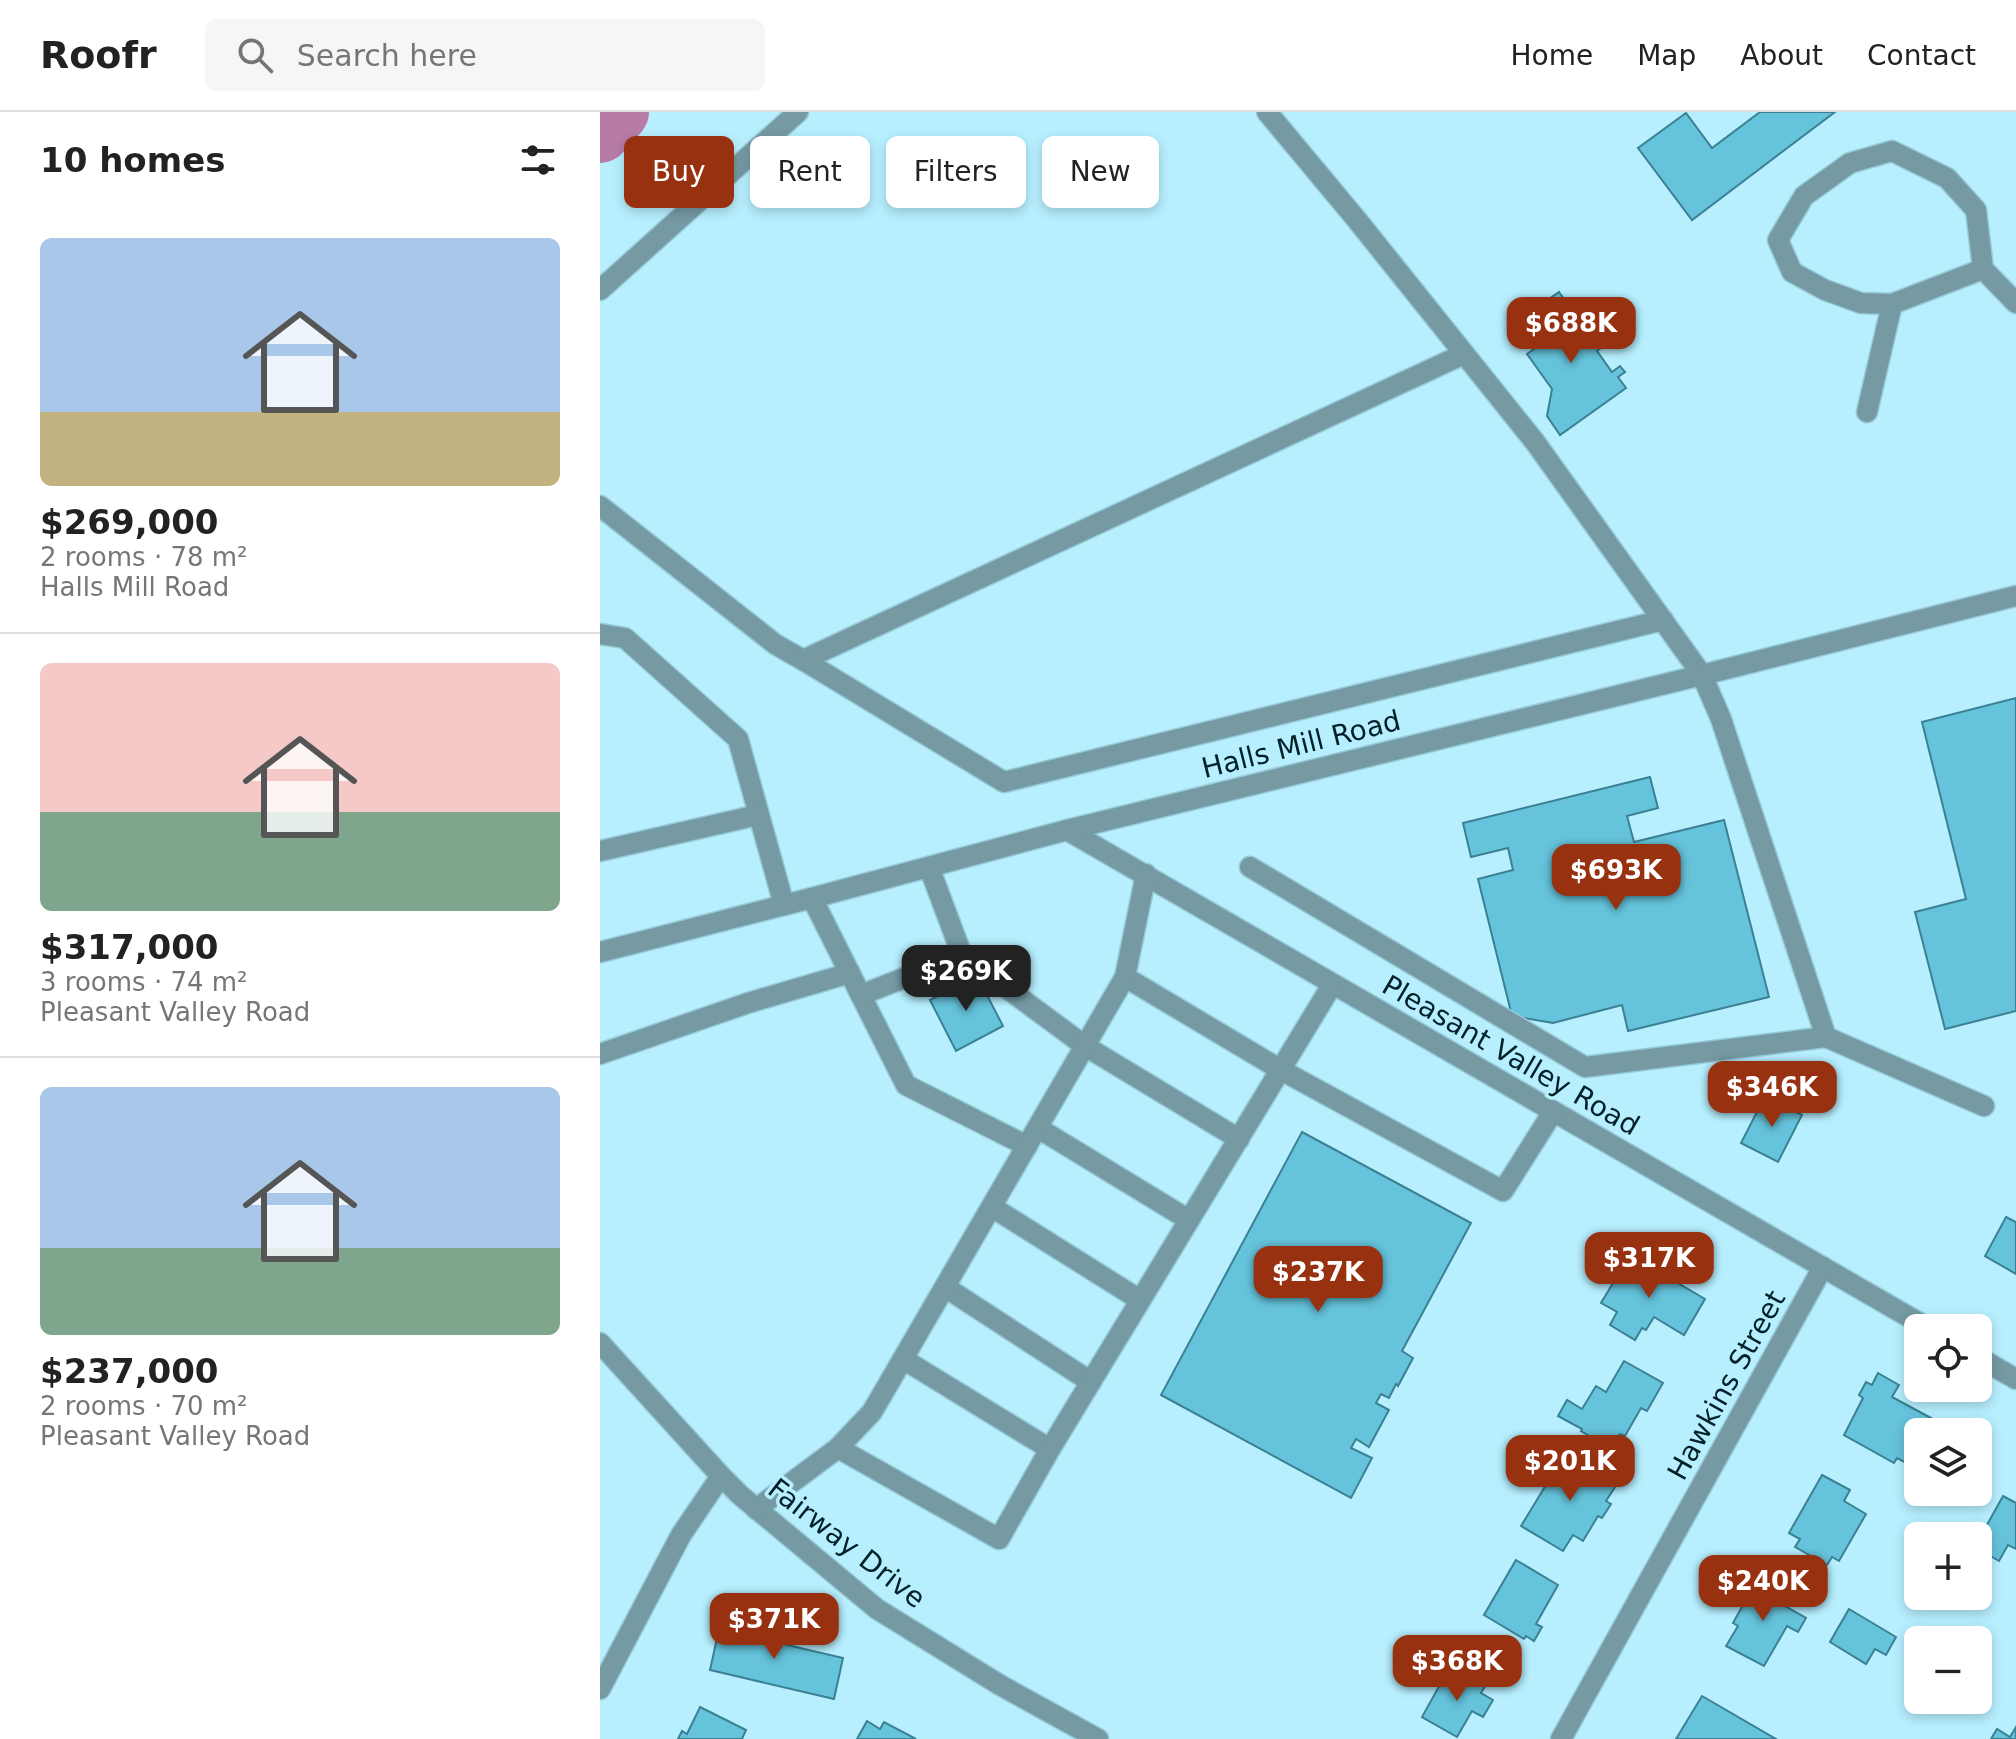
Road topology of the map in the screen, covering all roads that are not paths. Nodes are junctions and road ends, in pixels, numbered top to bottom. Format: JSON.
{"nodes":[{"id":1,"x":798,"y":112,"type":"edge"},
{"id":2,"x":1267,"y":112,"type":"edge"},
{"id":3,"x":1983,"y":269,"type":"junction"},
{"id":4,"x":600,"y":290,"type":"edge"},
{"id":5,"x":2016,"y":303,"type":"edge"},
{"id":6,"x":1892,"y":304,"type":"junction"},
{"id":7,"x":1464,"y":354,"type":"junction"},
{"id":8,"x":1867,"y":412,"type":"dead end"},
{"id":9,"x":600,"y":506,"type":"edge"},
{"id":10,"x":2016,"y":596,"type":"edge"},
{"id":11,"x":1663,"y":620,"type":"junction"},
{"id":12,"x":600,"y":634,"type":"edge"},
{"id":13,"x":803,"y":660,"type":"junction"},
{"id":14,"x":1702,"y":675,"type":"junction"},
{"id":15,"x":758,"y":815,"type":"junction"},
{"id":16,"x":1067,"y":830,"type":"junction"},
{"id":17,"x":600,"y":851,"type":"edge"},
{"id":18,"x":929,"y":867,"type":"junction"},
{"id":19,"x":1250,"y":867,"type":"dead end"},
{"id":20,"x":1146,"y":874,"type":"junction"},
{"id":21,"x":812,"y":898,"type":"junction"},
{"id":22,"x":784,"y":905,"type":"junction"},
{"id":23,"x":600,"y":952,"type":"edge"},
{"id":24,"x":962,"y":955,"type":"junction"},
{"id":25,"x":850,"y":973,"type":"junction"},
{"id":26,"x":1125,"y":977,"type":"junction"},
{"id":27,"x":1332,"y":985,"type":"junction"},
{"id":28,"x":861,"y":995,"type":"junction"},
{"id":29,"x":1826,"y":1037,"type":"junction"},
{"id":30,"x":1085,"y":1046,"type":"junction"},
{"id":31,"x":600,"y":1054,"type":"edge"},
{"id":32,"x":1281,"y":1070,"type":"junction"},
{"id":33,"x":1984,"y":1106,"type":"dead end"},
{"id":34,"x":1553,"y":1112,"type":"junction"},
{"id":35,"x":1038,"y":1128,"type":"junction"},
{"id":36,"x":1239,"y":1139,"type":"junction"},
{"id":37,"x":1027,"y":1146,"type":"junction"},
{"id":38,"x":992,"y":1207,"type":"junction"},
{"id":39,"x":1189,"y":1220,"type":"junction"},
{"id":40,"x":1823,"y":1267,"type":"junction"},
{"id":41,"x":945,"y":1287,"type":"junction"},
{"id":42,"x":1140,"y":1300,"type":"junction"},
{"id":43,"x":1904,"y":1314,"type":"edge"},
{"id":44,"x":600,"y":1343,"type":"edge"},
{"id":45,"x":903,"y":1359,"type":"junction"},
{"id":46,"x":1992,"y":1365,"type":"edge"},
{"id":47,"x":2016,"y":1379,"type":"edge"},
{"id":48,"x":1091,"y":1382,"type":"junction"},
{"id":49,"x":838,"y":1448,"type":"junction"},
{"id":50,"x":1050,"y":1449,"type":"junction"},
{"id":51,"x":721,"y":1476,"type":"junction"},
{"id":52,"x":756,"y":1509,"type":"junction"},
{"id":53,"x":600,"y":1689,"type":"edge"},
{"id":54,"x":1098,"y":1739,"type":"edge"},
{"id":55,"x":1561,"y":1739,"type":"edge"}],
"edges":[{"from":1,"to":4,"type":"street"},
{"from":2,"to":7,"type":"street"},
{"from":3,"to":5,"type":"street"},
{"from":3,"to":6,"type":"street"},
{"from":3,"to":6,"type":"street"},
{"from":6,"to":8,"type":"street"},
{"from":7,"to":11,"type":"street"},
{"from":7,"to":13,"type":"street"},
{"from":9,"to":13,"type":"street"},
{"from":10,"to":14,"type":"street","name":"Halls Mill Road"},
{"from":11,"to":13,"type":"street"},
{"from":11,"to":14,"type":"street"},
{"from":12,"to":15,"type":"street"},
{"from":14,"to":16,"type":"street","name":"Halls Mill Road"},
{"from":14,"to":29,"type":"street"},
{"from":15,"to":17,"type":"street"},
{"from":15,"to":22,"type":"street"},
{"from":16,"to":18,"type":"street","name":"Halls Mill Road"},
{"from":16,"to":20,"type":"street","name":"Pleasant Valley Road"},
{"from":18,"to":21,"type":"street","name":"Halls Mill Road"},
{"from":18,"to":24,"type":"street"},
{"from":19,"to":29,"type":"street"},
{"from":20,"to":26,"type":"street"},
{"from":20,"to":27,"type":"street","name":"Pleasant Valley Road"},
{"from":21,"to":22,"type":"street","name":"Halls Mill Road"},
{"from":21,"to":25,"type":"street"},
{"from":22,"to":23,"type":"street","name":"Halls Mill Road"},
{"from":24,"to":28,"type":"street"},
{"from":24,"to":30,"type":"street"},
{"from":25,"to":28,"type":"street"},
{"from":25,"to":31,"type":"street"},
{"from":26,"to":30,"type":"street"},
{"from":26,"to":32,"type":"street"},
{"from":27,"to":32,"type":"street"},
{"from":27,"to":34,"type":"street","name":"Pleasant Valley Road"},
{"from":28,"to":37,"type":"street"},
{"from":29,"to":33,"type":"street"},
{"from":30,"to":35,"type":"street"},
{"from":30,"to":36,"type":"street"},
{"from":32,"to":34,"type":"street"},
{"from":32,"to":36,"type":"street"},
{"from":34,"to":40,"type":"street","name":"Pleasant Valley Road"},
{"from":35,"to":37,"type":"street"},
{"from":35,"to":39,"type":"street"},
{"from":36,"to":39,"type":"street"},
{"from":37,"to":38,"type":"street"},
{"from":38,"to":41,"type":"street"},
{"from":38,"to":42,"type":"street"},
{"from":39,"to":42,"type":"street"},
{"from":40,"to":43,"type":"street","name":"Pleasant Valley Road"},
{"from":40,"to":55,"type":"street","name":"Hawkins Street"},
{"from":41,"to":45,"type":"street"},
{"from":41,"to":48,"type":"street"},
{"from":42,"to":48,"type":"street"},
{"from":44,"to":51,"type":"street","name":"Fairway Drive"},
{"from":45,"to":49,"type":"street"},
{"from":45,"to":50,"type":"street"},
{"from":46,"to":47,"type":"street"},
{"from":48,"to":50,"type":"street"},
{"from":49,"to":50,"type":"street"},
{"from":49,"to":52,"type":"street"},
{"from":51,"to":52,"type":"street","name":"Fairway Drive"},
{"from":51,"to":53,"type":"street"},
{"from":52,"to":54,"type":"street","name":"Fairway Drive"}]}
